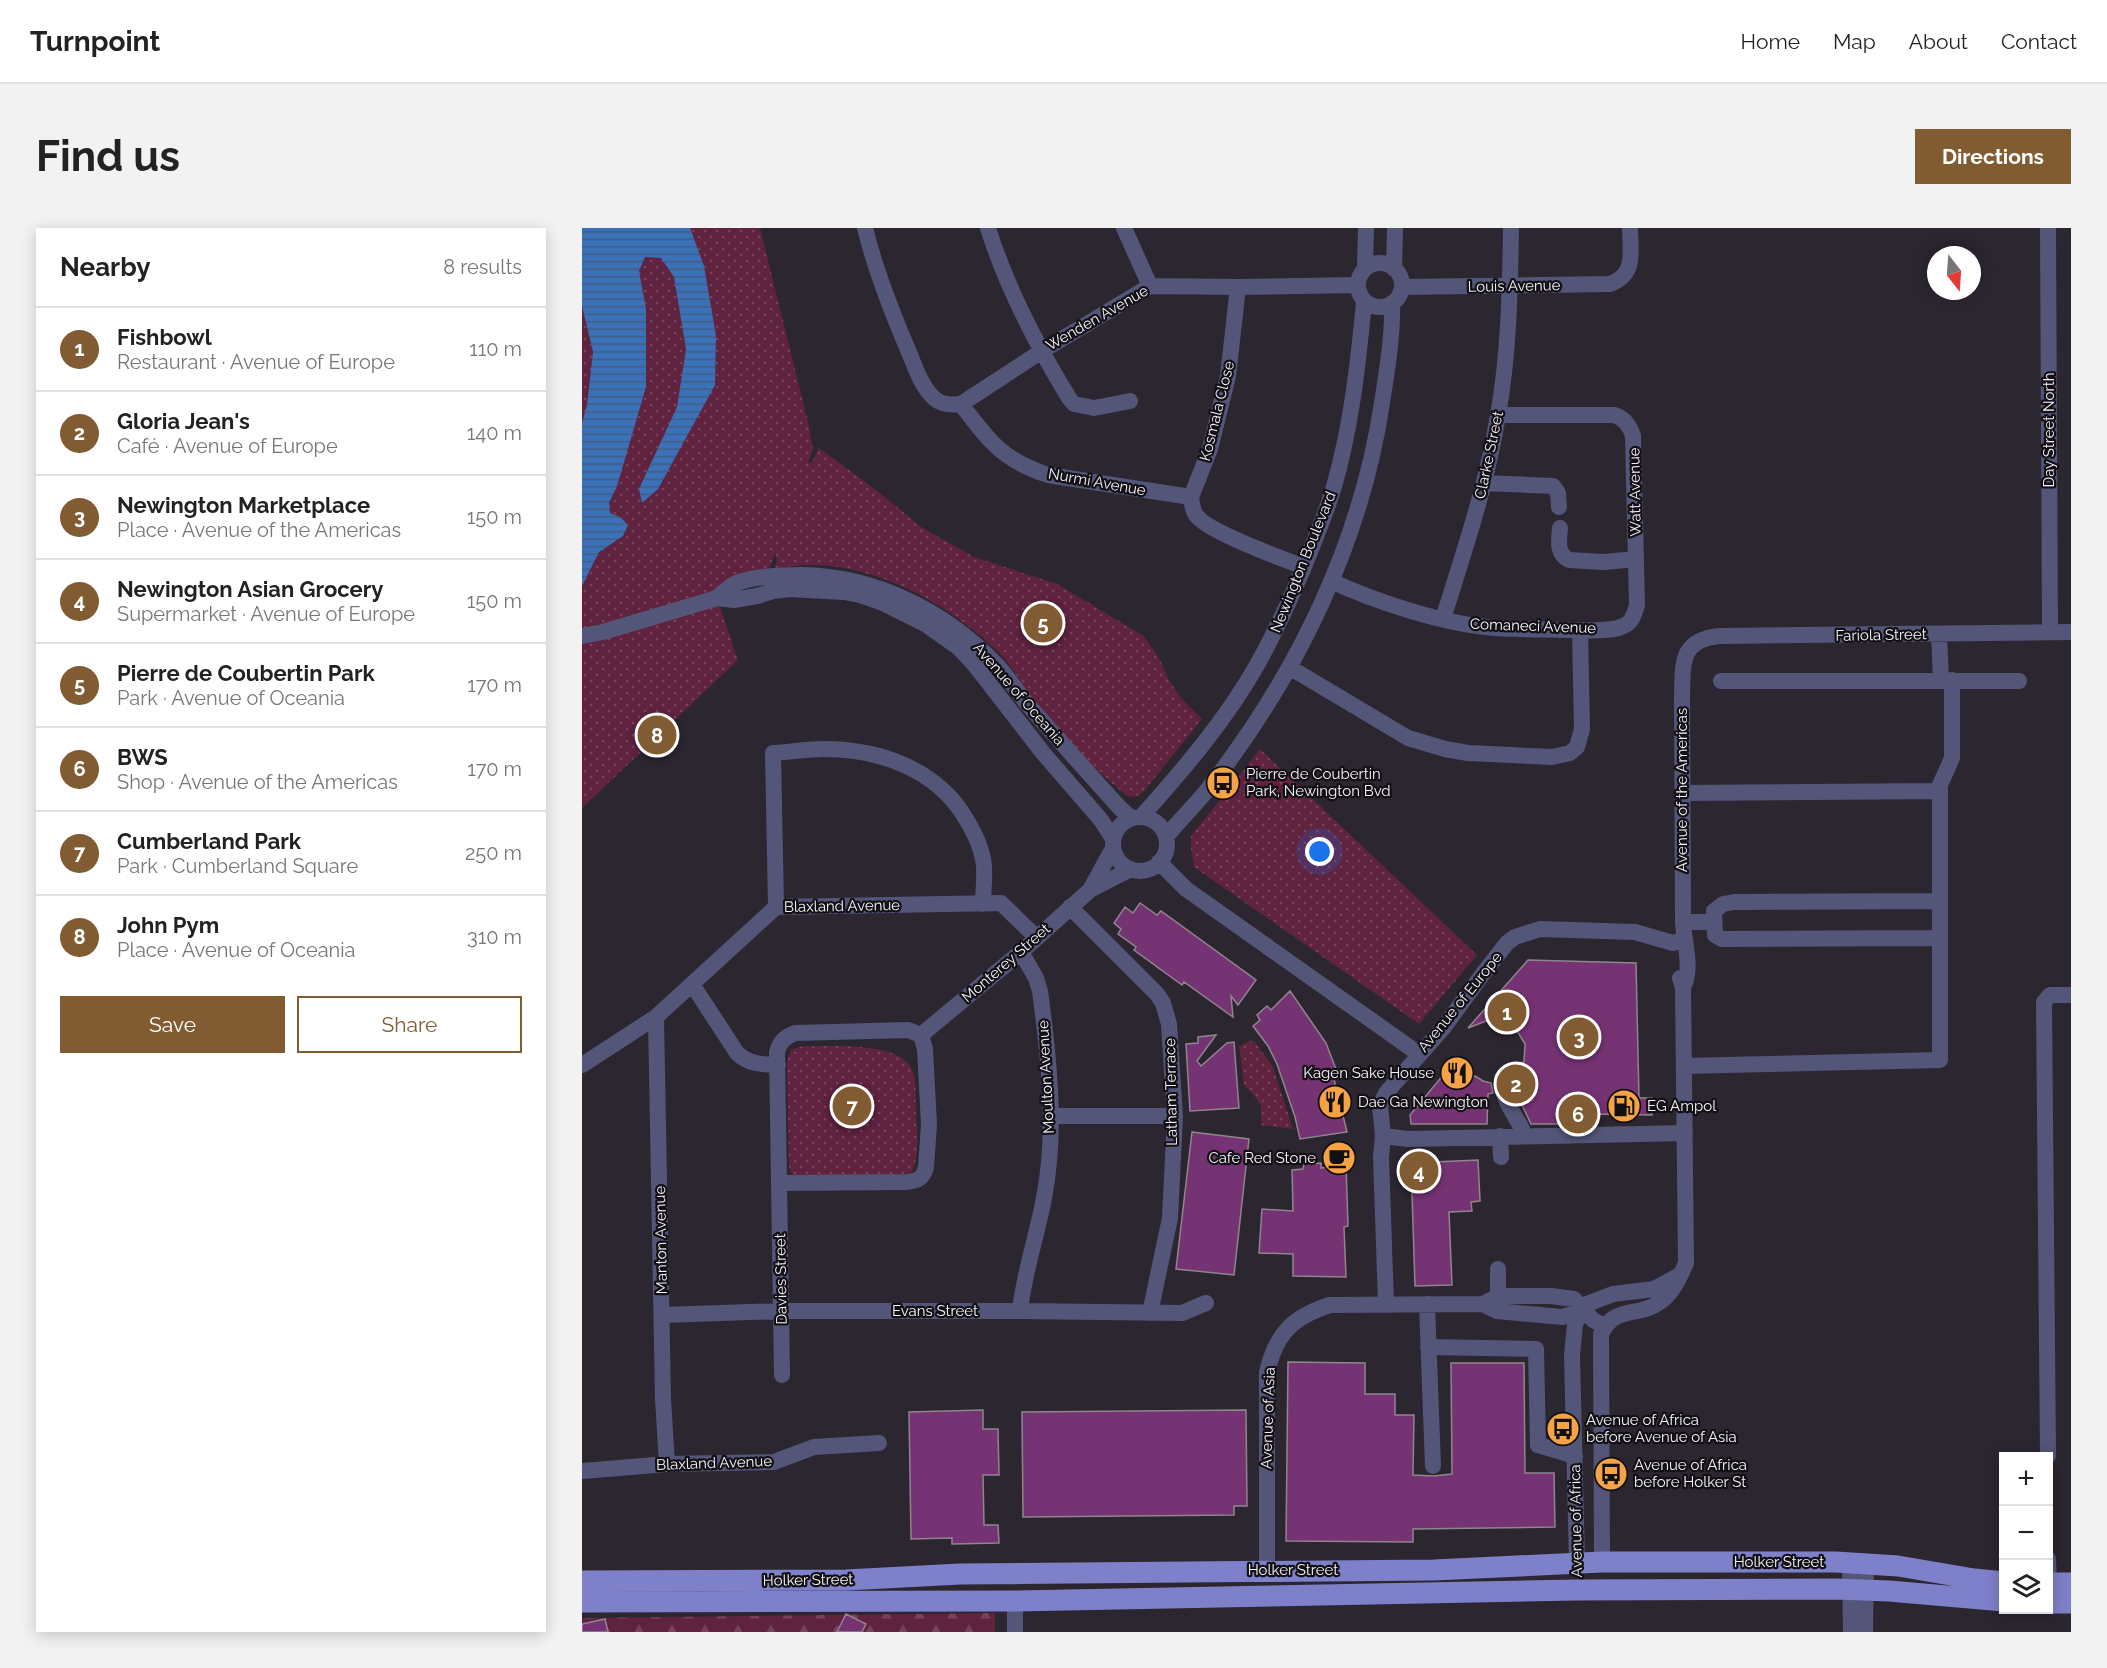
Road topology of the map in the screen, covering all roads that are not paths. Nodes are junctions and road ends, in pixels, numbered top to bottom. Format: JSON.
{"nodes":[{"id":1,"x":865,"y":228,"type":"edge"},
{"id":2,"x":988,"y":228,"type":"edge"},
{"id":3,"x":1124,"y":228,"type":"edge"},
{"id":4,"x":1366,"y":228,"type":"edge"},
{"id":5,"x":1395,"y":228,"type":"edge"},
{"id":6,"x":1511,"y":228,"type":"edge"},
{"id":7,"x":1630,"y":228,"type":"edge"},
{"id":8,"x":2048,"y":228,"type":"edge"},
{"id":9,"x":1365,"y":268,"type":"junction"},
{"id":10,"x":1394,"y":269,"type":"junction"},
{"id":11,"x":1357,"y":285,"type":"junction"},
{"id":12,"x":1150,"y":286,"type":"junction"},
{"id":13,"x":1510,"y":286,"type":"junction"},
{"id":14,"x":1238,"y":287,"type":"junction"},
{"id":15,"x":1403,"y":287,"type":"junction"},
{"id":16,"x":1364,"y":302,"type":"junction"},
{"id":17,"x":1392,"y":303,"type":"junction"},
{"id":18,"x":1042,"y":351,"type":"junction"},
{"id":19,"x":1130,"y":401,"type":"dead end"},
{"id":20,"x":961,"y":404,"type":"junction"},
{"id":21,"x":1498,"y":415,"type":"junction"},
{"id":22,"x":1484,"y":483,"type":"junction"},
{"id":23,"x":1191,"y":497,"type":"junction"},
{"id":24,"x":1559,"y":507,"type":"dead end"},
{"id":25,"x":1560,"y":528,"type":"dead end"},
{"id":26,"x":1636,"y":559,"type":"junction"},
{"id":27,"x":1304,"y":567,"type":"junction"},
{"id":28,"x":1331,"y":581,"type":"junction"},
{"id":29,"x":717,"y":598,"type":"junction"},
{"id":30,"x":1443,"y":619,"type":"junction"},
{"id":31,"x":1631,"y":621,"type":"joint"},
{"id":32,"x":1580,"y":630,"type":"junction"},
{"id":33,"x":2071,"y":632,"type":"edge"},
{"id":34,"x":2050,"y":633,"type":"junction"},
{"id":35,"x":1939,"y":634,"type":"junction"},
{"id":36,"x":582,"y":636,"type":"edge"},
{"id":37,"x":1693,"y":644,"type":"joint"},
{"id":38,"x":1289,"y":668,"type":"junction"},
{"id":39,"x":1946,"y":680,"type":"junction"},
{"id":40,"x":1721,"y":681,"type":"dead end"},
{"id":41,"x":2019,"y":681,"type":"dead end"},
{"id":42,"x":1940,"y":791,"type":"junction"},
{"id":43,"x":1682,"y":793,"type":"junction"},
{"id":44,"x":1136,"y":818,"type":"junction"},
{"id":45,"x":1166,"y":837,"type":"junction"},
{"id":46,"x":1113,"y":844,"type":"junction"},
{"id":47,"x":1159,"y":862,"type":"junction"},
{"id":48,"x":1131,"y":869,"type":"junction"},
{"id":49,"x":1090,"y":890,"type":"junction"},
{"id":50,"x":1940,"y":901,"type":"junction"},
{"id":51,"x":983,"y":904,"type":"junction"},
{"id":52,"x":777,"y":907,"type":"junction"},
{"id":53,"x":1070,"y":907,"type":"junction"},
{"id":54,"x":1683,"y":922,"type":"junction"},
{"id":55,"x":1714,"y":922,"type":"junction"},
{"id":56,"x":1037,"y":938,"type":"junction"},
{"id":57,"x":1940,"y":938,"type":"junction"},
{"id":58,"x":1684,"y":940,"type":"junction"},
{"id":59,"x":1664,"y":942,"type":"junction"},
{"id":60,"x":1021,"y":952,"type":"junction"},
{"id":61,"x":1678,"y":962,"type":"junction"},
{"id":62,"x":692,"y":984,"type":"junction"},
{"id":63,"x":1683,"y":988,"type":"junction"},
{"id":64,"x":2071,"y":995,"type":"edge"},
{"id":65,"x":656,"y":1017,"type":"junction"},
{"id":66,"x":921,"y":1035,"type":"junction"},
{"id":67,"x":1419,"y":1054,"type":"junction"},
{"id":68,"x":582,"y":1065,"type":"edge"},
{"id":69,"x":778,"y":1065,"type":"junction"},
{"id":70,"x":1684,"y":1066,"type":"junction"},
{"id":71,"x":1502,"y":1078,"type":"dead end"},
{"id":72,"x":1051,"y":1116,"type":"junction"},
{"id":73,"x":1175,"y":1116,"type":"junction"},
{"id":74,"x":1522,"y":1129,"type":"dead end"},
{"id":75,"x":1685,"y":1133,"type":"junction"},
{"id":76,"x":1383,"y":1136,"type":"junction"},
{"id":77,"x":1500,"y":1136,"type":"junction"},
{"id":78,"x":1501,"y":1157,"type":"dead end"},
{"id":79,"x":780,"y":1183,"type":"junction"},
{"id":80,"x":1498,"y":1269,"type":"dead end"},
{"id":81,"x":1681,"y":1274,"type":"junction"},
{"id":82,"x":1490,"y":1300,"type":"junction"},
{"id":83,"x":1206,"y":1303,"type":"dead end"},
{"id":84,"x":1386,"y":1304,"type":"junction"},
{"id":85,"x":1427,"y":1304,"type":"junction"},
{"id":86,"x":781,"y":1311,"type":"junction"},
{"id":87,"x":1020,"y":1311,"type":"junction"},
{"id":88,"x":1583,"y":1311,"type":"junction"},
{"id":89,"x":1150,"y":1313,"type":"junction"},
{"id":90,"x":663,"y":1316,"type":"junction"},
{"id":91,"x":1604,"y":1326,"type":"junction"},
{"id":92,"x":1428,"y":1347,"type":"junction"},
{"id":93,"x":782,"y":1375,"type":"dead end"},
{"id":94,"x":879,"y":1443,"type":"dead end"},
{"id":95,"x":2048,"y":1452,"type":"edge"},
{"id":96,"x":1575,"y":1456,"type":"junction"},
{"id":97,"x":667,"y":1464,"type":"junction"},
{"id":98,"x":1433,"y":1466,"type":"dead end"},
{"id":99,"x":582,"y":1471,"type":"edge"},
{"id":100,"x":1577,"y":1562,"type":"junction"},
{"id":101,"x":1602,"y":1562,"type":"junction"},
{"id":102,"x":1858,"y":1564,"type":"junction"},
{"id":103,"x":1267,"y":1570,"type":"junction"},
{"id":104,"x":1015,"y":1574,"type":"junction"},
{"id":105,"x":582,"y":1581,"type":"edge"},
{"id":106,"x":1999,"y":1582,"type":"edge"},
{"id":107,"x":2053,"y":1583,"type":"edge"},
{"id":108,"x":2071,"y":1583,"type":"edge"},
{"id":109,"x":1577,"y":1590,"type":"junction"},
{"id":110,"x":1603,"y":1590,"type":"junction"},
{"id":111,"x":1858,"y":1590,"type":"junction"},
{"id":112,"x":1015,"y":1601,"type":"junction"},
{"id":113,"x":1999,"y":1601,"type":"edge"},
{"id":114,"x":582,"y":1602,"type":"edge"},
{"id":115,"x":2053,"y":1603,"type":"edge"},
{"id":116,"x":2071,"y":1603,"type":"edge"},
{"id":117,"x":1016,"y":1632,"type":"edge"},
{"id":118,"x":1851,"y":1632,"type":"edge"},
{"id":119,"x":1865,"y":1632,"type":"edge"}],
"edges":[{"from":1,"to":20,"type":"street"},
{"from":2,"to":18,"type":"street"},
{"from":3,"to":12,"type":"street"},
{"from":4,"to":9,"type":"street"},
{"from":5,"to":10,"type":"street"},
{"from":6,"to":13,"type":"street","name":"Clarke Street"},
{"from":7,"to":13,"type":"street","name":"Louis Avenue"},
{"from":8,"to":34,"type":"street","name":"Day Street North"},
{"from":9,"to":10,"type":"street"},
{"from":9,"to":11,"type":"street"},
{"from":10,"to":15,"type":"street"},
{"from":11,"to":14,"type":"street","name":"Wenden Avenue"},
{"from":11,"to":16,"type":"street"},
{"from":12,"to":14,"type":"street","name":"Wenden Avenue"},
{"from":12,"to":18,"type":"street","name":"Wenden Avenue"},
{"from":13,"to":15,"type":"street","name":"Louis Avenue"},
{"from":13,"to":21,"type":"street","name":"Clarke Street"},
{"from":14,"to":23,"type":"street","name":"Kosmala Close"},
{"from":15,"to":17,"type":"street"},
{"from":16,"to":17,"type":"street"},
{"from":16,"to":27,"type":"street","name":"Newington Boulevard"},
{"from":17,"to":28,"type":"street","name":"Newington Boulevard"},
{"from":18,"to":19,"type":"street"},
{"from":18,"to":20,"type":"street","name":"Wenden Avenue"},
{"from":20,"to":23,"type":"street","name":"Nurmi Avenue"},
{"from":21,"to":22,"type":"street","name":"Clarke Street"},
{"from":21,"to":26,"type":"street","name":"Watt Avenue"},
{"from":22,"to":24,"type":"street"},
{"from":22,"to":30,"type":"street","name":"Clarke Street"},
{"from":23,"to":27,"type":"street"},
{"from":25,"to":26,"type":"street"},
{"from":26,"to":31,"type":"street","name":"Watt Avenue"},
{"from":27,"to":44,"type":"street","name":"Newington Boulevard"},
{"from":28,"to":30,"type":"street","name":"Comaneci Avenue"},
{"from":28,"to":38,"type":"street","name":"Newington Boulevard"},
{"from":29,"to":36,"type":"street","name":"Avenue of Oceania"},
{"from":29,"to":44,"type":"street","name":"Avenue of Oceania"},
{"from":29,"to":46,"type":"street","name":"Avenue of Oceania"},
{"from":30,"to":32,"type":"street","name":"Comaneci Avenue"},
{"from":31,"to":32,"type":"street","name":"Comaneci Avenue"},
{"from":32,"to":38,"type":"street"},
{"from":33,"to":34,"type":"street","name":"Fariola Street"},
{"from":34,"to":35,"type":"street","name":"Fariola Street"},
{"from":35,"to":37,"type":"street","name":"Fariola Street"},
{"from":35,"to":39,"type":"street"},
{"from":37,"to":43,"type":"street","name":"Avenue of the Americas"},
{"from":38,"to":45,"type":"street","name":"Newington Boulevard"},
{"from":39,"to":40,"type":"street"},
{"from":39,"to":41,"type":"street"},
{"from":39,"to":42,"type":"street"},
{"from":42,"to":43,"type":"street"},
{"from":42,"to":50,"type":"street"},
{"from":43,"to":54,"type":"street","name":"Avenue of the Americas"},
{"from":44,"to":45,"type":"street"},
{"from":44,"to":46,"type":"street"},
{"from":45,"to":47,"type":"street"},
{"from":46,"to":48,"type":"street"},
{"from":46,"to":49,"type":"street","name":"Monterey Street"},
{"from":47,"to":48,"type":"street"},
{"from":47,"to":67,"type":"street"},
{"from":48,"to":49,"type":"street","name":"Monterey Street"},
{"from":49,"to":53,"type":"street","name":"Monterey Street"},
{"from":50,"to":55,"type":"street"},
{"from":50,"to":57,"type":"street"},
{"from":51,"to":52,"type":"street","name":"Blaxland Avenue"},
{"from":51,"to":52,"type":"street"},
{"from":51,"to":56,"type":"street","name":"Blaxland Avenue"},
{"from":52,"to":62,"type":"street","name":"Blaxland Avenue"},
{"from":53,"to":56,"type":"street","name":"Monterey Street"},
{"from":53,"to":73,"type":"street","name":"Latham Terrace"},
{"from":54,"to":55,"type":"street"},
{"from":54,"to":58,"type":"street","name":"Avenue of the Americas"},
{"from":55,"to":57,"type":"street"},
{"from":56,"to":60,"type":"street","name":"Monterey Street"},
{"from":57,"to":70,"type":"street"},
{"from":58,"to":59,"type":"street","name":"Avenue of Europe"},
{"from":58,"to":61,"type":"street","name":"Avenue of the Americas"},
{"from":58,"to":63,"type":"street","name":"Avenue of the Americas"},
{"from":59,"to":61,"type":"street"},
{"from":59,"to":67,"type":"street","name":"Avenue of Europe"},
{"from":60,"to":66,"type":"street","name":"Monterey Street"},
{"from":60,"to":72,"type":"street","name":"Moulton Avenue"},
{"from":61,"to":63,"type":"street","name":"Avenue of the Americas"},
{"from":62,"to":65,"type":"street","name":"Blaxland Avenue"},
{"from":62,"to":69,"type":"street"},
{"from":63,"to":70,"type":"street","name":"Avenue of the Americas"},
{"from":64,"to":95,"type":"street"},
{"from":65,"to":68,"type":"street","name":"Blaxland Avenue"},
{"from":65,"to":90,"type":"street","name":"Manton Avenue"},
{"from":66,"to":69,"type":"street","name":"Davies Street"},
{"from":66,"to":79,"type":"street"},
{"from":67,"to":76,"type":"street","name":"Avenue of Europe"},
{"from":69,"to":79,"type":"street","name":"Davies Street"},
{"from":70,"to":75,"type":"street","name":"Avenue of the Americas"},
{"from":71,"to":74,"type":"street"},
{"from":72,"to":73,"type":"street"},
{"from":72,"to":87,"type":"street","name":"Moulton Avenue"},
{"from":73,"to":89,"type":"street","name":"Latham Terrace"},
{"from":75,"to":77,"type":"street"},
{"from":75,"to":81,"type":"street","name":"Avenue of the Americas"},
{"from":76,"to":77,"type":"street"},
{"from":76,"to":84,"type":"street","name":"Avenue of Europe"},
{"from":77,"to":78,"type":"street"},
{"from":79,"to":86,"type":"street","name":"Davies Street"},
{"from":80,"to":82,"type":"street"},
{"from":81,"to":88,"type":"street"},
{"from":81,"to":91,"type":"street","name":"Avenue of the Americas"},
{"from":82,"to":85,"type":"street","name":"Avenue of Asia"},
{"from":82,"to":88,"type":"street","name":"Avenue of Asia"},
{"from":83,"to":89,"type":"street","name":"Evans Street"},
{"from":84,"to":85,"type":"street","name":"Avenue of Asia"},
{"from":84,"to":103,"type":"street","name":"Avenue of Asia"},
{"from":85,"to":92,"type":"street"},
{"from":86,"to":87,"type":"street","name":"Evans Street"},
{"from":86,"to":90,"type":"street","name":"Evans Street"},
{"from":86,"to":93,"type":"street","name":"Davies Street"},
{"from":87,"to":89,"type":"street","name":"Evans Street"},
{"from":88,"to":91,"type":"street","name":"Avenue of Asia"},
{"from":88,"to":96,"type":"street","name":"Avenue of Africa"},
{"from":90,"to":97,"type":"street","name":"Manton Avenue"},
{"from":91,"to":101,"type":"street","name":"Avenue of Africa"},
{"from":92,"to":96,"type":"street"},
{"from":92,"to":98,"type":"street"},
{"from":94,"to":97,"type":"street","name":"Blaxland Avenue"},
{"from":96,"to":100,"type":"street","name":"Avenue of Africa"},
{"from":97,"to":99,"type":"street","name":"Blaxland Avenue"},
{"from":100,"to":101,"type":"main road","name":"Holker Street"},
{"from":100,"to":103,"type":"main road","name":"Holker Street"},
{"from":100,"to":109,"type":"main road","name":"Avenue of Africa"},
{"from":101,"to":102,"type":"main road","name":"Holker Street"},
{"from":101,"to":110,"type":"main road","name":"Avenue of Africa"},
{"from":102,"to":106,"type":"main road","name":"Holker Street"},
{"from":102,"to":111,"type":"street"},
{"from":103,"to":104,"type":"main road","name":"Holker Street"},
{"from":104,"to":105,"type":"main road","name":"Holker Street"},
{"from":104,"to":112,"type":"main road"},
{"from":107,"to":108,"type":"main road"},
{"from":109,"to":110,"type":"main road","name":"Holker Street"},
{"from":109,"to":112,"type":"main road","name":"Holker Street"},
{"from":110,"to":111,"type":"main road","name":"Holker Street"},
{"from":111,"to":113,"type":"main road","name":"Holker Street"},
{"from":111,"to":118,"type":"street"},
{"from":111,"to":119,"type":"street"},
{"from":112,"to":114,"type":"main road","name":"Holker Street"},
{"from":112,"to":117,"type":"street"},
{"from":115,"to":116,"type":"main road"}]}
